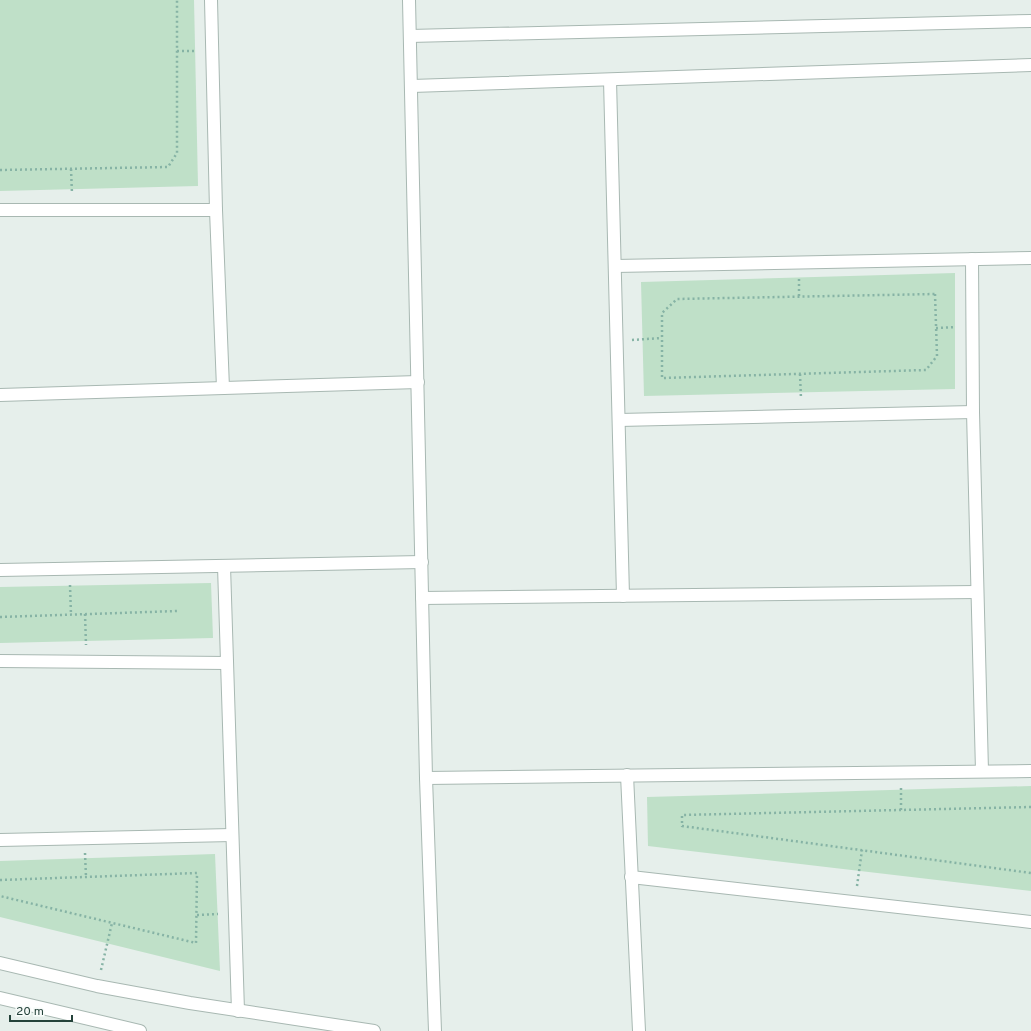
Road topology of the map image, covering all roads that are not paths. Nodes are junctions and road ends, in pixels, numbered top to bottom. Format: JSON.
{"nodes":[{"id":1,"x":211,"y":0,"type":"edge"},
{"id":2,"x":409,"y":0,"type":"edge"},
{"id":3,"x":1031,"y":21,"type":"edge"},
{"id":4,"x":410,"y":36,"type":"junction"},
{"id":5,"x":1031,"y":65,"type":"edge"},
{"id":6,"x":610,"y":80,"type":"junction"},
{"id":7,"x":412,"y":86,"type":"junction"},
{"id":8,"x":0,"y":210,"type":"edge"},
{"id":9,"x":216,"y":210,"type":"junction"},
{"id":10,"x":1031,"y":258,"type":"edge"},
{"id":11,"x":972,"y":259,"type":"junction"},
{"id":12,"x":615,"y":266,"type":"junction"},
{"id":13,"x":418,"y":382,"type":"junction"},
{"id":14,"x":223,"y":388,"type":"junction"},
{"id":15,"x":0,"y":395,"type":"edge"},
{"id":16,"x":973,"y":412,"type":"junction"},
{"id":17,"x":619,"y":420,"type":"junction"},
{"id":18,"x":422,"y":562,"type":"junction"},
{"id":19,"x":224,"y":566,"type":"junction"},
{"id":20,"x":0,"y":570,"type":"edge"},
{"id":21,"x":977,"y":592,"type":"junction"},
{"id":22,"x":623,"y":596,"type":"junction"},
{"id":23,"x":422,"y":598,"type":"junction"},
{"id":24,"x":0,"y":661,"type":"edge"},
{"id":25,"x":227,"y":663,"type":"junction"},
{"id":26,"x":1031,"y":770,"type":"edge"},
{"id":27,"x":982,"y":771,"type":"junction"},
{"id":28,"x":627,"y":775,"type":"junction"},
{"id":29,"x":426,"y":778,"type":"junction"},
{"id":30,"x":232,"y":835,"type":"junction"},
{"id":31,"x":0,"y":840,"type":"edge"},
{"id":32,"x":631,"y":877,"type":"junction"},
{"id":33,"x":1031,"y":922,"type":"edge"},
{"id":34,"x":0,"y":963,"type":"edge"},
{"id":35,"x":0,"y":998,"type":"edge"},
{"id":36,"x":238,"y":1011,"type":"junction"},
{"id":37,"x":140,"y":1031,"type":"edge"},
{"id":38,"x":374,"y":1031,"type":"edge"},
{"id":39,"x":435,"y":1031,"type":"edge"},
{"id":40,"x":639,"y":1031,"type":"edge"}],
"edges":[{"from":1,"to":9,"type":"street"},
{"from":2,"to":4,"type":"street"},
{"from":3,"to":4,"type":"street"},
{"from":4,"to":7,"type":"street"},
{"from":5,"to":6,"type":"street"},
{"from":6,"to":7,"type":"street"},
{"from":6,"to":12,"type":"street"},
{"from":7,"to":13,"type":"street"},
{"from":8,"to":9,"type":"street"},
{"from":9,"to":14,"type":"street"},
{"from":10,"to":11,"type":"street"},
{"from":11,"to":12,"type":"street"},
{"from":11,"to":16,"type":"street"},
{"from":12,"to":17,"type":"street"},
{"from":13,"to":14,"type":"street"},
{"from":13,"to":18,"type":"street"},
{"from":14,"to":15,"type":"street"},
{"from":16,"to":17,"type":"street"},
{"from":16,"to":21,"type":"street"},
{"from":17,"to":22,"type":"street"},
{"from":18,"to":19,"type":"street"},
{"from":18,"to":23,"type":"street"},
{"from":19,"to":20,"type":"street"},
{"from":19,"to":25,"type":"street"},
{"from":21,"to":22,"type":"street"},
{"from":21,"to":27,"type":"street"},
{"from":22,"to":23,"type":"street"},
{"from":23,"to":29,"type":"street"},
{"from":24,"to":25,"type":"street"},
{"from":25,"to":30,"type":"street"},
{"from":26,"to":27,"type":"street"},
{"from":27,"to":28,"type":"street"},
{"from":28,"to":29,"type":"street"},
{"from":28,"to":32,"type":"street"},
{"from":29,"to":39,"type":"street"},
{"from":30,"to":31,"type":"street"},
{"from":30,"to":36,"type":"street"},
{"from":32,"to":33,"type":"street"},
{"from":32,"to":40,"type":"street"},
{"from":34,"to":36,"type":"street"},
{"from":35,"to":37,"type":"street"},
{"from":36,"to":38,"type":"street"}]}
